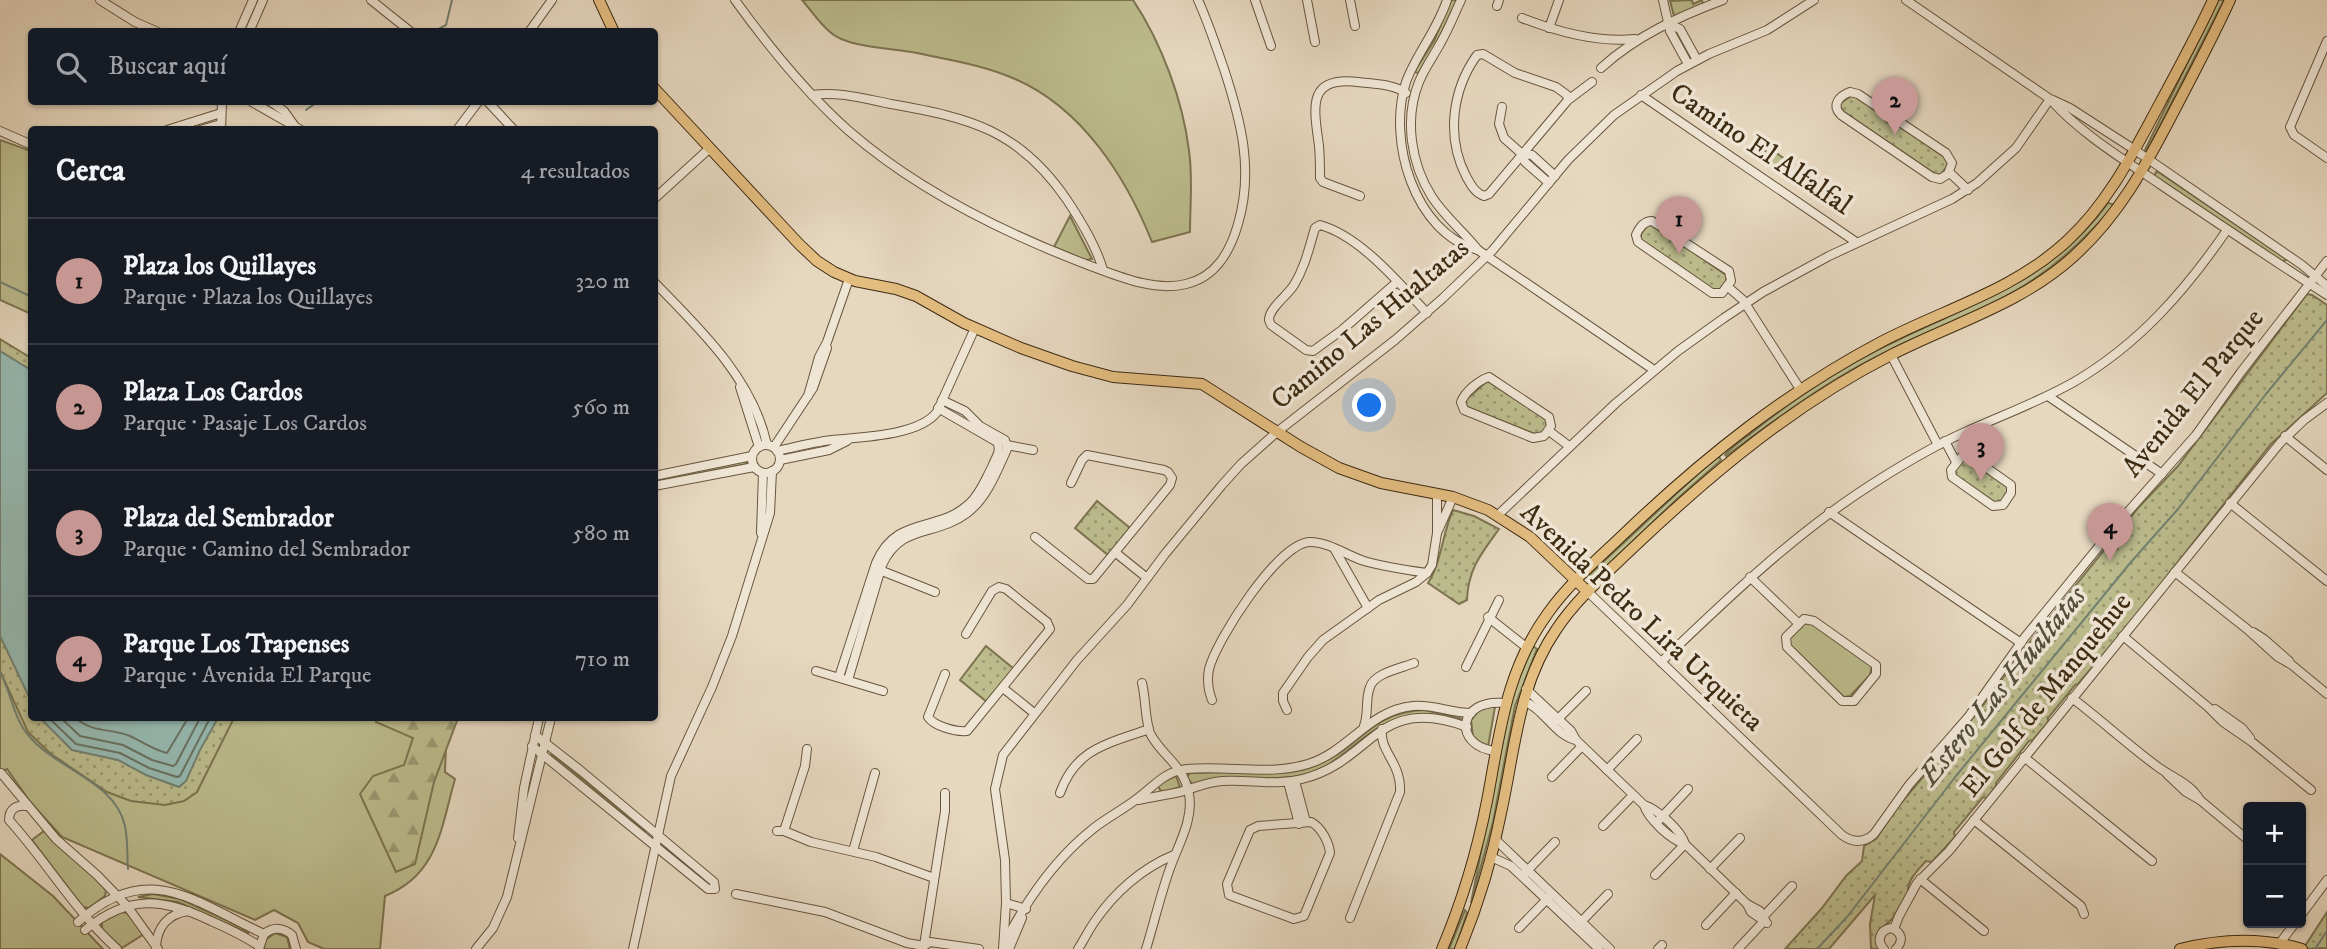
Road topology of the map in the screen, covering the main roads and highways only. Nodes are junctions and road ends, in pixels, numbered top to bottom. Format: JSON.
{"nodes":[{"id":1,"x":598,"y":0,"type":"edge"},
{"id":2,"x":2213,"y":0,"type":"edge"},
{"id":3,"x":2230,"y":0,"type":"edge"},
{"id":4,"x":612,"y":28,"type":"edge"},
{"id":5,"x":658,"y":92,"type":"edge"},
{"id":6,"x":2105,"y":199,"type":"junction"},
{"id":7,"x":2118,"y":209,"type":"junction"},
{"id":8,"x":1722,"y":446,"type":"junction"},
{"id":9,"x":1728,"y":462,"type":"junction"},
{"id":10,"x":1576,"y":580,"type":"junction"},
{"id":11,"x":1588,"y":592,"type":"junction"},
{"id":12,"x":1462,"y":895,"type":"junction"},
{"id":13,"x":1475,"y":910,"type":"junction"},
{"id":14,"x":2276,"y":946,"type":"edge"},
{"id":15,"x":2299,"y":948,"type":"edge"},
{"id":16,"x":1442,"y":949,"type":"edge"},
{"id":17,"x":1460,"y":949,"type":"edge"},
{"id":18,"x":2180,"y":949,"type":"edge"}],
"edges":[{"from":1,"to":4,"type":"main road"},
{"from":2,"to":6,"type":"main road"},
{"from":3,"to":7,"type":"main road"},
{"from":5,"to":10,"type":"main road","name":"Avenida Pedro Lira Urquieta"},
{"from":6,"to":7,"type":"main road"},
{"from":6,"to":8,"type":"main road"},
{"from":7,"to":9,"type":"main road"},
{"from":8,"to":9,"type":"main road"},
{"from":8,"to":10,"type":"main road"},
{"from":9,"to":11,"type":"main road"},
{"from":10,"to":11,"type":"main road","name":"Avenida Pedro Lira Urquieta"},
{"from":10,"to":12,"type":"main road"},
{"from":11,"to":13,"type":"main road"},
{"from":12,"to":13,"type":"main road"},
{"from":12,"to":16,"type":"main road"},
{"from":13,"to":17,"type":"main road"},
{"from":14,"to":15,"type":"main road"},
{"from":14,"to":18,"type":"main road"}]}
